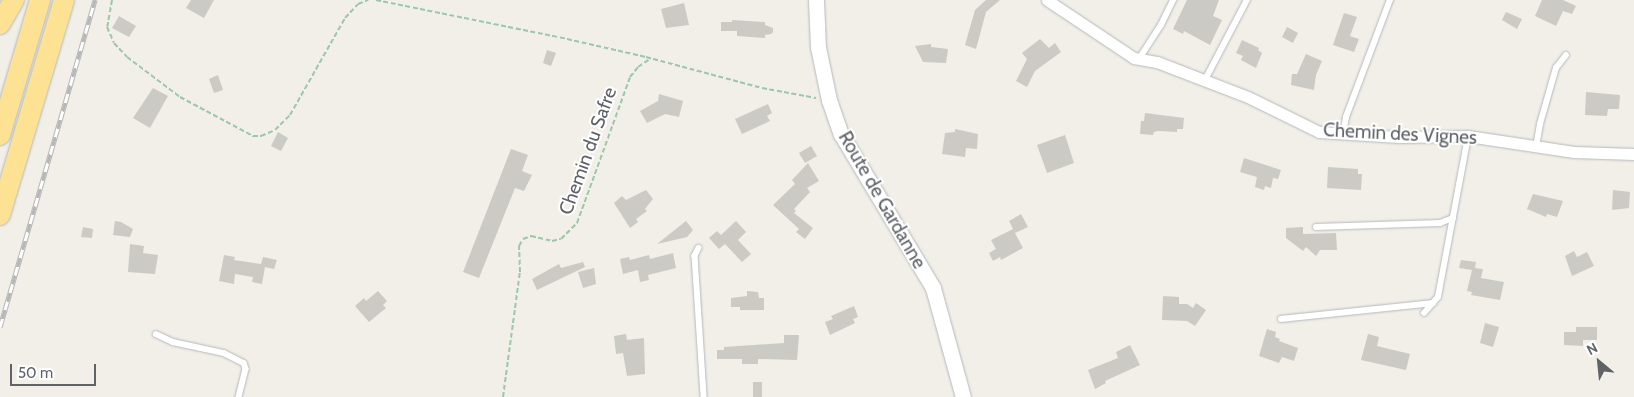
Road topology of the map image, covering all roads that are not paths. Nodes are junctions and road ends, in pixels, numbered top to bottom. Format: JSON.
{"nodes":[{"id":1,"x":14,"y":0,"type":"edge"},
{"id":2,"x":40,"y":0,"type":"edge"},
{"id":3,"x":64,"y":0,"type":"edge"},
{"id":4,"x":816,"y":0,"type":"edge"},
{"id":5,"x":1047,"y":0,"type":"edge"},
{"id":6,"x":1173,"y":0,"type":"edge"},
{"id":7,"x":1247,"y":0,"type":"edge"},
{"id":8,"x":1390,"y":0,"type":"edge"},
{"id":9,"x":0,"y":24,"type":"edge"},
{"id":10,"x":1566,"y":55,"type":"dead end"},
{"id":11,"x":1139,"y":58,"type":"junction"},
{"id":12,"x":1205,"y":80,"type":"junction"},
{"id":13,"x":6,"y":84,"type":"edge"},
{"id":14,"x":1343,"y":133,"type":"junction"},
{"id":15,"x":0,"y":135,"type":"edge"},
{"id":16,"x":1468,"y":136,"type":"junction"},
{"id":17,"x":1536,"y":147,"type":"junction"},
{"id":18,"x":1634,"y":154,"type":"edge"},
{"id":19,"x":0,"y":215,"type":"edge"},
{"id":20,"x":1453,"y":218,"type":"junction"},
{"id":21,"x":1316,"y":227,"type":"dead end"},
{"id":22,"x":698,"y":248,"type":"dead end"},
{"id":23,"x":1433,"y":303,"type":"junction"},
{"id":24,"x":1424,"y":313,"type":"dead end"},
{"id":25,"x":1281,"y":319,"type":"dead end"},
{"id":26,"x":156,"y":334,"type":"dead end"},
{"id":27,"x":239,"y":397,"type":"edge"},
{"id":28,"x":704,"y":397,"type":"edge"},
{"id":29,"x":962,"y":397,"type":"edge"}],
"edges":[{"from":1,"to":9,"type":"highway"},
{"from":2,"to":13,"type":"highway"},
{"from":3,"to":19,"type":"highway"},
{"from":4,"to":29,"type":"street","name":"Route de Gardanne"},
{"from":5,"to":11,"type":"street","name":"Chemin des Vignes"},
{"from":6,"to":11,"type":"lane"},
{"from":7,"to":12,"type":"lane"},
{"from":8,"to":14,"type":"lane"},
{"from":10,"to":17,"type":"lane"},
{"from":11,"to":12,"type":"street","name":"Chemin des Vignes"},
{"from":12,"to":14,"type":"street","name":"Chemin des Vignes"},
{"from":13,"to":15,"type":"highway"},
{"from":14,"to":16,"type":"street","name":"Chemin des Vignes"},
{"from":16,"to":17,"type":"street","name":"Chemin des Vignes"},
{"from":16,"to":20,"type":"lane"},
{"from":17,"to":18,"type":"street","name":"Chemin des Vignes"},
{"from":20,"to":21,"type":"lane"},
{"from":20,"to":23,"type":"lane"},
{"from":22,"to":28,"type":"lane"},
{"from":23,"to":24,"type":"lane"},
{"from":23,"to":25,"type":"lane"},
{"from":26,"to":27,"type":"lane"}]}
